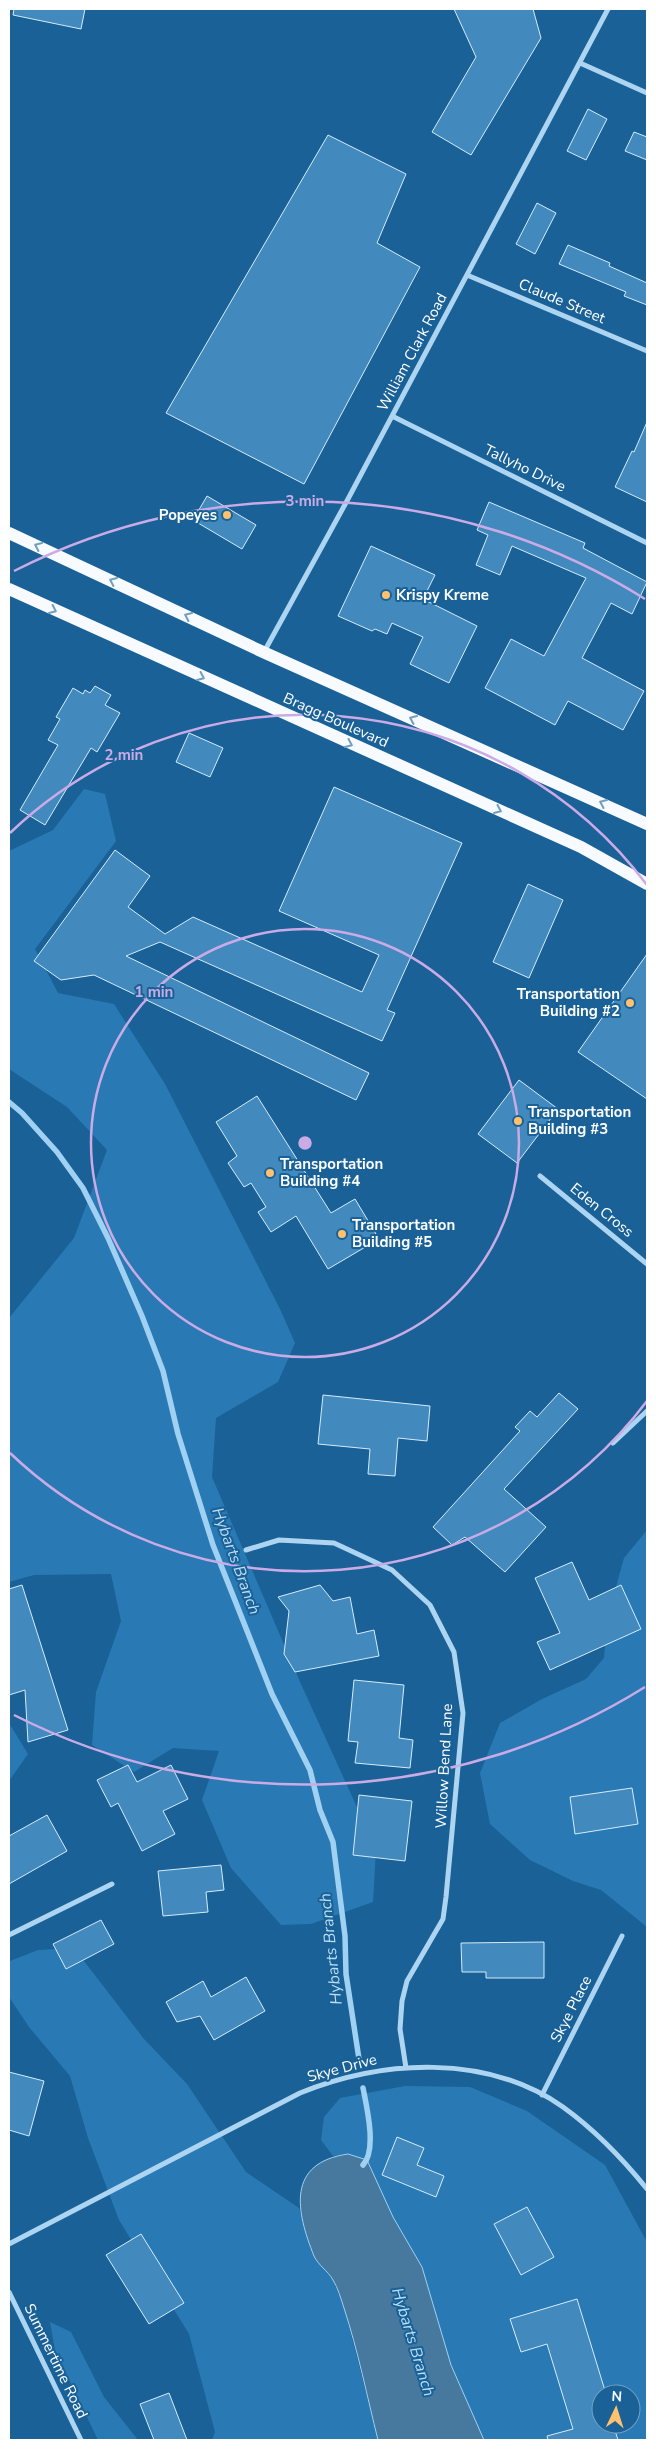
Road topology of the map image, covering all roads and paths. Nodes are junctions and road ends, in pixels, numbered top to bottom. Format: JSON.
{"nodes":[{"id":1,"x":608,"y":9,"type":"edge"},
{"id":2,"x":580,"y":63,"type":"junction"},
{"id":3,"x":647,"y":93,"type":"edge"},
{"id":4,"x":467,"y":274,"type":"junction"},
{"id":5,"x":647,"y":351,"type":"edge"},
{"id":6,"x":392,"y":416,"type":"junction"},
{"id":7,"x":9,"y":533,"type":"edge"},
{"id":8,"x":647,"y":543,"type":"edge"},
{"id":9,"x":9,"y":589,"type":"edge"},
{"id":10,"x":264,"y":652,"type":"junction"},
{"id":11,"x":647,"y":824,"type":"edge"},
{"id":12,"x":647,"y":884,"type":"edge"},
{"id":13,"x":540,"y":1176,"type":"dead end"},
{"id":14,"x":647,"y":1264,"type":"edge"},
{"id":15,"x":647,"y":1411,"type":"edge"},
{"id":16,"x":613,"y":1443,"type":"dead end"},
{"id":17,"x":246,"y":1550,"type":"dead end"},
{"id":18,"x":112,"y":1884,"type":"dead end"},
{"id":19,"x":9,"y":1934,"type":"edge"},
{"id":20,"x":622,"y":1936,"type":"dead end"},
{"id":21,"x":406,"y":2068,"type":"junction"},
{"id":22,"x":542,"y":2095,"type":"junction"},
{"id":23,"x":647,"y":2189,"type":"edge"},
{"id":24,"x":9,"y":2244,"type":"edge"},
{"id":25,"x":9,"y":2292,"type":"edge"},
{"id":26,"x":81,"y":2440,"type":"edge"}],
"edges":[{"from":1,"to":2,"type":"street","name":"William Clark Road"},
{"from":2,"to":3,"type":"street"},
{"from":2,"to":4,"type":"street","name":"William Clark Road"},
{"from":4,"to":5,"type":"street","name":"Claude Street"},
{"from":4,"to":6,"type":"street","name":"William Clark Road"},
{"from":6,"to":8,"type":"street","name":"Tallyho Drive"},
{"from":6,"to":10,"type":"street","name":"William Clark Road"},
{"from":10,"to":7,"type":"main road","one_way":true},
{"from":9,"to":12,"type":"main road","name":"Bragg Boulevard","one_way":true},
{"from":11,"to":10,"type":"main road","one_way":true},
{"from":13,"to":14,"type":"street","name":"Eden Cross"},
{"from":15,"to":16,"type":"street"},
{"from":17,"to":21,"type":"street","name":"Willow Bend Lane"},
{"from":18,"to":19,"type":"street"},
{"from":20,"to":22,"type":"street","name":"Skye Place"},
{"from":21,"to":22,"type":"street","name":"Skye Drive"},
{"from":21,"to":24,"type":"street","name":"Skye Drive"},
{"from":22,"to":23,"type":"street","name":"Skye Drive"},
{"from":25,"to":26,"type":"street","name":"Summertime Road"}]}
